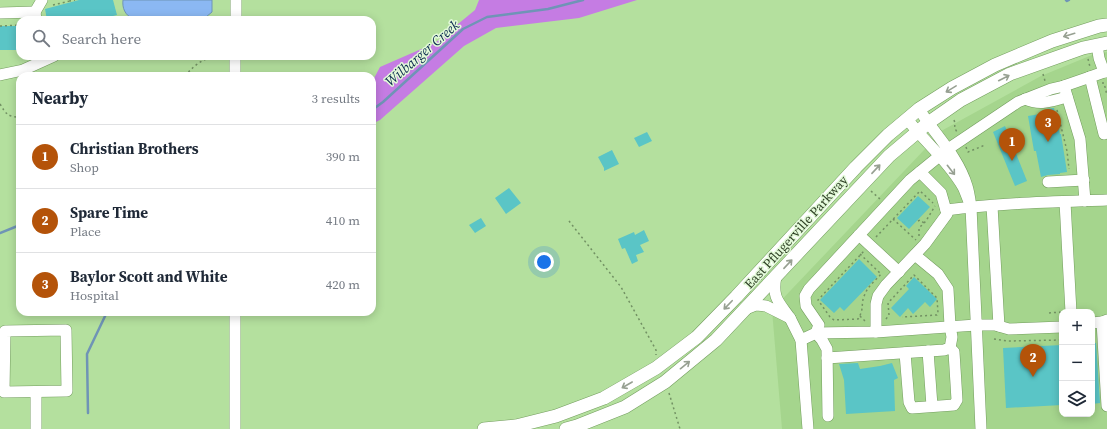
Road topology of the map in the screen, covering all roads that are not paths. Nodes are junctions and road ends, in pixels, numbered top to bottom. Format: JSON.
{"nodes":[{"id":1,"x":42,"y":0,"type":"edge"},
{"id":2,"x":236,"y":0,"type":"edge"},
{"id":3,"x":0,"y":12,"type":"edge"},
{"id":4,"x":36,"y":16,"type":"edge"},
{"id":5,"x":236,"y":16,"type":"edge"},
{"id":6,"x":1107,"y":25,"type":"edge"},
{"id":7,"x":1102,"y":44,"type":"edge"},
{"id":8,"x":44,"y":60,"type":"edge"},
{"id":9,"x":236,"y":60,"type":"edge"},
{"id":10,"x":235,"y":72,"type":"edge"},
{"id":11,"x":1098,"y":74,"type":"edge"},
{"id":12,"x":0,"y":75,"type":"edge"},
{"id":13,"x":1064,"y":86,"type":"junction"},
{"id":14,"x":1067,"y":97,"type":"junction"},
{"id":15,"x":1025,"y":99,"type":"junction"},
{"id":16,"x":920,"y":110,"type":"junction"},
{"id":17,"x":907,"y":120,"type":"junction"},
{"id":18,"x":928,"y":123,"type":"junction"},
{"id":19,"x":917,"y":132,"type":"junction"},
{"id":20,"x":1106,"y":133,"type":"edge"},
{"id":21,"x":944,"y":152,"type":"junction"},
{"id":22,"x":920,"y":172,"type":"junction"},
{"id":23,"x":1084,"y":180,"type":"junction"},
{"id":24,"x":1048,"y":182,"type":"dead end"},
{"id":25,"x":1107,"y":200,"type":"edge"},
{"id":26,"x":1085,"y":201,"type":"junction"},
{"id":27,"x":1065,"y":202,"type":"junction"},
{"id":28,"x":992,"y":206,"type":"junction"},
{"id":29,"x":970,"y":207,"type":"junction"},
{"id":30,"x":946,"y":210,"type":"junction"},
{"id":31,"x":859,"y":236,"type":"junction"},
{"id":32,"x":915,"y":255,"type":"junction"},
{"id":33,"x":898,"y":272,"type":"junction"},
{"id":34,"x":776,"y":276,"type":"junction"},
{"id":35,"x":746,"y":309,"type":"junction"},
{"id":36,"x":1071,"y":309,"type":"edge"},
{"id":37,"x":235,"y":316,"type":"edge"},
{"id":38,"x":790,"y":318,"type":"junction"},
{"id":39,"x":1100,"y":322,"type":"edge"},
{"id":40,"x":976,"y":324,"type":"junction"},
{"id":41,"x":950,"y":326,"type":"junction"},
{"id":42,"x":999,"y":326,"type":"junction"},
{"id":43,"x":1059,"y":327,"type":"edge"},
{"id":44,"x":872,"y":328,"type":"junction"},
{"id":45,"x":816,"y":333,"type":"junction"},
{"id":46,"x":802,"y":340,"type":"junction"},
{"id":47,"x":950,"y":348,"type":"junction"},
{"id":48,"x":928,"y":351,"type":"junction"},
{"id":49,"x":905,"y":353,"type":"junction"},
{"id":50,"x":827,"y":358,"type":"junction"},
{"id":51,"x":656,"y":368,"type":"junction"},
{"id":52,"x":665,"y":382,"type":"junction"},
{"id":53,"x":36,"y":392,"type":"junction"},
{"id":54,"x":932,"y":406,"type":"junction"},
{"id":55,"x":1107,"y":406,"type":"edge"},
{"id":56,"x":828,"y":416,"type":"dead end"},
{"id":57,"x":36,"y":429,"type":"edge"},
{"id":58,"x":235,"y":429,"type":"edge"},
{"id":59,"x":484,"y":429,"type":"edge"},
{"id":60,"x":566,"y":429,"type":"edge"},
{"id":61,"x":808,"y":429,"type":"edge"},
{"id":62,"x":981,"y":429,"type":"edge"}],
"edges":[{"from":1,"to":4,"type":"street"},
{"from":2,"to":5,"type":"street"},
{"from":3,"to":4,"type":"street"},
{"from":6,"to":16,"type":"main road","name":"East Pflugerville Parkway","one_way":true},
{"from":7,"to":11,"type":"street"},
{"from":18,"to":7,"type":"main road","name":"East Pflugerville Parkway","one_way":true},
{"from":8,"to":12,"type":"street"},
{"from":9,"to":10,"type":"street"},
{"from":11,"to":13,"type":"street"},
{"from":11,"to":20,"type":"street"},
{"from":13,"to":14,"type":"street"},
{"from":13,"to":15,"type":"street"},
{"from":14,"to":15,"type":"street"},
{"from":14,"to":23,"type":"street"},
{"from":15,"to":21,"type":"street"},
{"from":16,"to":17,"type":"main road","name":"East Pflugerville Parkway"},
{"from":16,"to":18,"type":"street"},
{"from":17,"to":19,"type":"street"},
{"from":17,"to":51,"type":"main road","name":"East Pflugerville Parkway","one_way":true},
{"from":18,"to":19,"type":"main road","name":"East Pflugerville Parkway"},
{"from":18,"to":21,"type":"street"},
{"from":19,"to":21,"type":"street"},
{"from":34,"to":19,"type":"main road","name":"East Pflugerville Parkway","one_way":true},
{"from":21,"to":22,"type":"street"},
{"from":21,"to":29,"type":"street"},
{"from":22,"to":30,"type":"street"},
{"from":22,"to":31,"type":"street"},
{"from":23,"to":24,"type":"street"},
{"from":23,"to":26,"type":"street"},
{"from":25,"to":26,"type":"street"},
{"from":26,"to":27,"type":"street"},
{"from":27,"to":28,"type":"street"},
{"from":27,"to":36,"type":"street"},
{"from":28,"to":29,"type":"street"},
{"from":28,"to":42,"type":"street"},
{"from":29,"to":30,"type":"street"},
{"from":29,"to":40,"type":"street"},
{"from":30,"to":32,"type":"street"},
{"from":31,"to":33,"type":"street"},
{"from":31,"to":45,"type":"street"},
{"from":32,"to":33,"type":"street"},
{"from":32,"to":41,"type":"street"},
{"from":33,"to":44,"type":"street"},
{"from":34,"to":35,"type":"main road","name":"East Pflugerville Parkway"},
{"from":34,"to":38,"type":"street"},
{"from":35,"to":38,"type":"street"},
{"from":52,"to":35,"type":"main road","name":"East Pflugerville Parkway","one_way":true},
{"from":37,"to":58,"type":"street"},
{"from":38,"to":46,"type":"street"},
{"from":39,"to":55,"type":"street"},
{"from":40,"to":41,"type":"street"},
{"from":40,"to":42,"type":"street"},
{"from":40,"to":62,"type":"street"},
{"from":41,"to":44,"type":"street"},
{"from":41,"to":47,"type":"street"},
{"from":42,"to":43,"type":"street"},
{"from":44,"to":45,"type":"street"},
{"from":45,"to":46,"type":"street"},
{"from":45,"to":50,"type":"street"},
{"from":46,"to":61,"type":"street"},
{"from":47,"to":48,"type":"street"},
{"from":47,"to":54,"type":"street"},
{"from":48,"to":49,"type":"street"},
{"from":48,"to":54,"type":"street"},
{"from":49,"to":50,"type":"street"},
{"from":49,"to":54,"type":"street"},
{"from":50,"to":56,"type":"street"},
{"from":51,"to":52,"type":"street"},
{"from":51,"to":59,"type":"main road","name":"East Pflugerville Parkway","one_way":true},
{"from":52,"to":60,"type":"main road","name":"East Pflugerville Parkway"},
{"from":53,"to":53,"type":"street"},
{"from":53,"to":57,"type":"street"}]}
